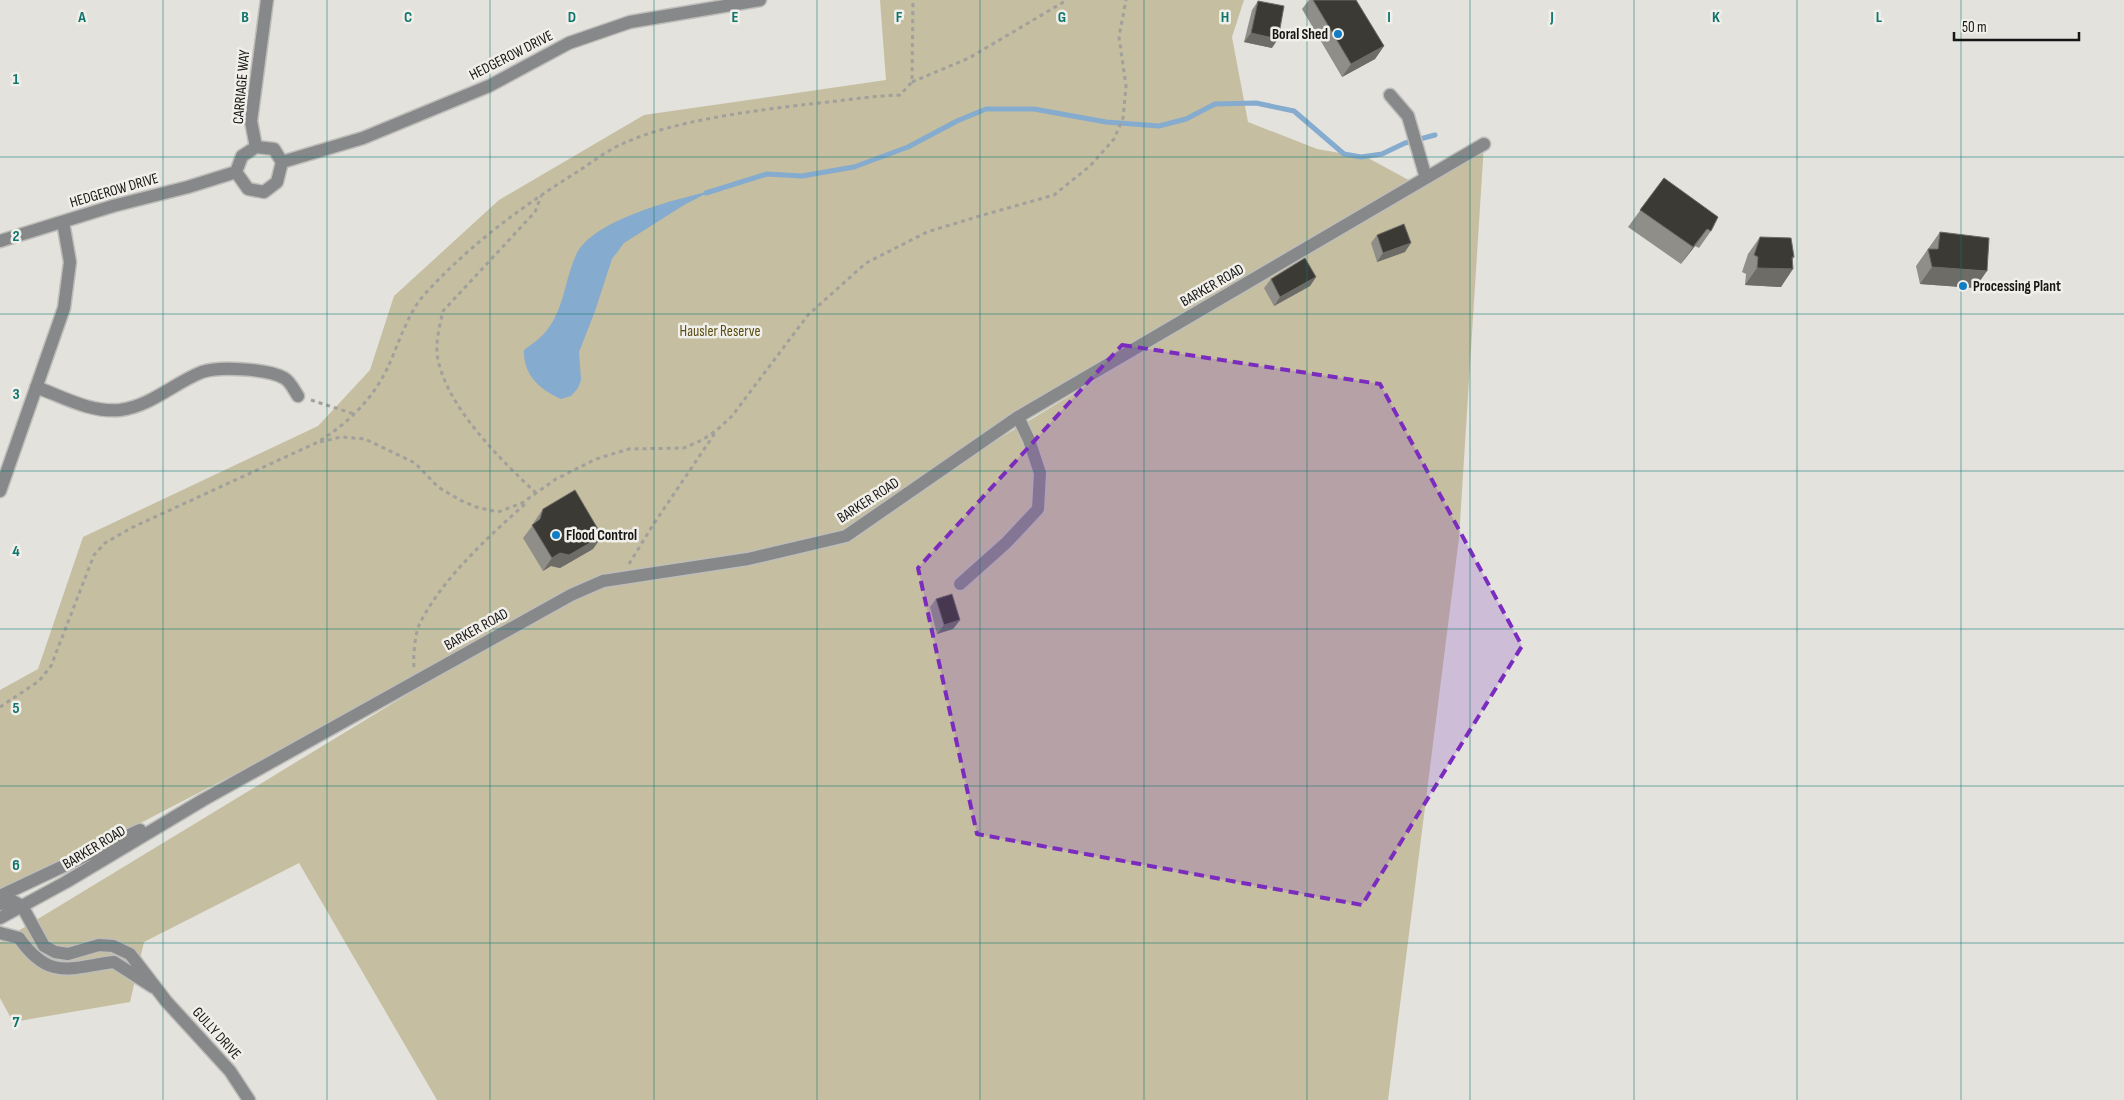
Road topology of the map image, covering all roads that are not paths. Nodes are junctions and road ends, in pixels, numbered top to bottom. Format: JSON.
{"nodes":[{"id":1,"x":267,"y":0,"type":"edge"},
{"id":2,"x":760,"y":0,"type":"edge"},
{"id":3,"x":1390,"y":95,"type":"dead end"},
{"id":4,"x":1484,"y":144,"type":"dead end"},
{"id":5,"x":256,"y":147,"type":"junction"},
{"id":6,"x":282,"y":162,"type":"junction"},
{"id":7,"x":236,"y":172,"type":"junction"},
{"id":8,"x":1426,"y":178,"type":"junction"},
{"id":9,"x":62,"y":222,"type":"junction"},
{"id":10,"x":0,"y":240,"type":"edge"},
{"id":11,"x":36,"y":388,"type":"junction"},
{"id":12,"x":298,"y":396,"type":"road end"},
{"id":13,"x":1018,"y":417,"type":"junction"},
{"id":14,"x":0,"y":491,"type":"edge"},
{"id":15,"x":960,"y":584,"type":"dead end"},
{"id":16,"x":204,"y":800,"type":"junction"},
{"id":17,"x":0,"y":896,"type":"edge"},
{"id":18,"x":0,"y":904,"type":"edge"},
{"id":19,"x":22,"y":906,"type":"junction"},
{"id":20,"x":0,"y":918,"type":"edge"},
{"id":21,"x":0,"y":934,"type":"edge"},
{"id":22,"x":157,"y":990,"type":"junction"},
{"id":23,"x":249,"y":1100,"type":"edge"}],
"edges":[{"from":1,"to":5,"type":"street","name":"CARRIAGE WAY"},
{"from":2,"to":6,"type":"street","name":"HEDGEROW DRIVE"},
{"from":3,"to":8,"type":"street"},
{"from":4,"to":8,"type":"street","name":"BARKER ROAD"},
{"from":5,"to":6,"type":"street"},
{"from":5,"to":7,"type":"street"},
{"from":6,"to":7,"type":"street"},
{"from":7,"to":9,"type":"street","name":"HEDGEROW DRIVE"},
{"from":8,"to":13,"type":"street","name":"BARKER ROAD"},
{"from":9,"to":10,"type":"street","name":"HEDGEROW DRIVE"},
{"from":9,"to":11,"type":"street"},
{"from":11,"to":12,"type":"street"},
{"from":11,"to":14,"type":"street"},
{"from":13,"to":15,"type":"street"},
{"from":13,"to":16,"type":"street","name":"BARKER ROAD"},
{"from":16,"to":17,"type":"street","name":"BARKER ROAD"},
{"from":16,"to":19,"type":"street","name":"BARKER ROAD"},
{"from":18,"to":19,"type":"street"},
{"from":19,"to":20,"type":"street","name":"BARKER ROAD"},
{"from":19,"to":22,"type":"street","name":"GULLY DRIVE"},
{"from":21,"to":22,"type":"street","name":"GULLY DRIVE"},
{"from":22,"to":23,"type":"street","name":"GULLY DRIVE"}]}
